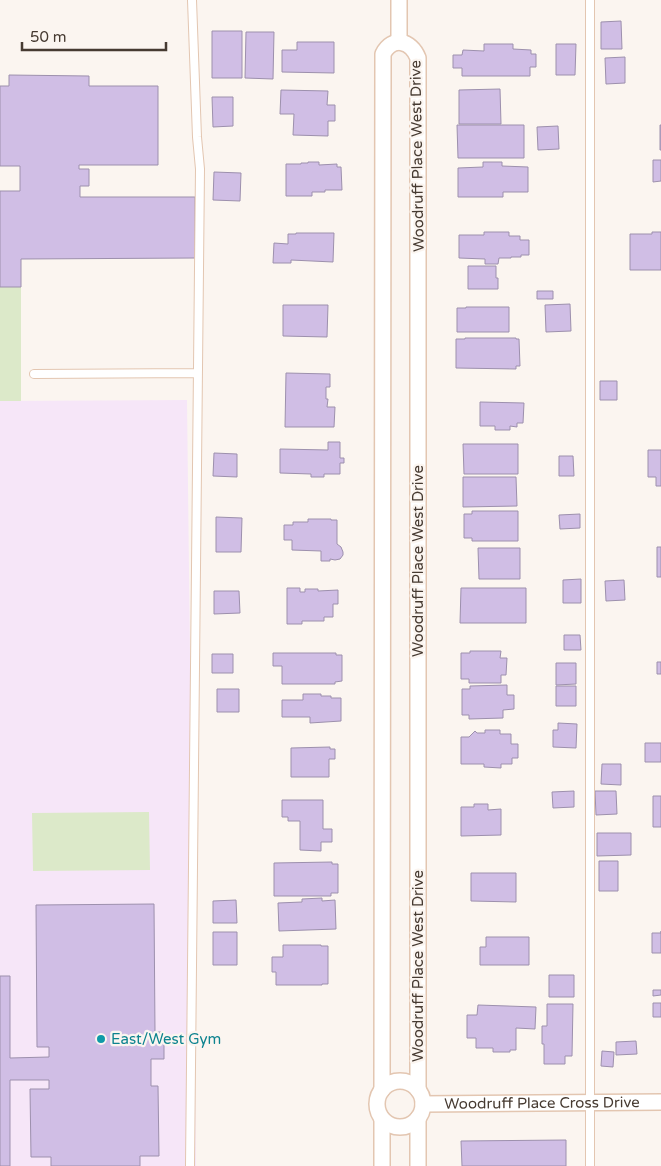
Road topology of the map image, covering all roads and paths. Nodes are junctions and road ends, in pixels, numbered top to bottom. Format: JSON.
{"nodes":[{"id":1,"x":192,"y":0,"type":"edge"},
{"id":2,"x":399,"y":0,"type":"edge"},
{"id":3,"x":590,"y":0,"type":"edge"},
{"id":4,"x":399,"y":42,"type":"junction"},
{"id":5,"x":198,"y":373,"type":"junction"},
{"id":6,"x":34,"y":374,"type":"dead end"},
{"id":7,"x":382,"y":1090,"type":"junction"},
{"id":8,"x":590,"y":1102,"type":"junction"},
{"id":9,"x":661,"y":1102,"type":"edge"},
{"id":10,"x":420,"y":1104,"type":"junction"},
{"id":11,"x":382,"y":1119,"type":"junction"},
{"id":12,"x":190,"y":1166,"type":"edge"},
{"id":13,"x":382,"y":1166,"type":"edge"},
{"id":14,"x":418,"y":1166,"type":"edge"},
{"id":15,"x":590,"y":1166,"type":"edge"}],
"edges":[{"from":1,"to":5,"type":"lane"},
{"from":2,"to":4,"type":"street","name":"Woodruff Place West Drive"},
{"from":3,"to":8,"type":"lane"},
{"from":4,"to":7,"type":"street","name":"Woodruff Place West Drive"},
{"from":4,"to":10,"type":"street","name":"Woodruff Place West Drive"},
{"from":5,"to":6,"type":"lane"},
{"from":5,"to":12,"type":"lane"},
{"from":7,"to":10,"type":"street"},
{"from":7,"to":11,"type":"street"},
{"from":8,"to":9,"type":"street","name":"Woodruff Place Cross Drive"},
{"from":8,"to":10,"type":"street","name":"Woodruff Place Cross Drive"},
{"from":8,"to":15,"type":"lane"},
{"from":10,"to":11,"type":"street"},
{"from":10,"to":14,"type":"street","name":"Woodruff Place West Drive"},
{"from":11,"to":13,"type":"street"}]}
